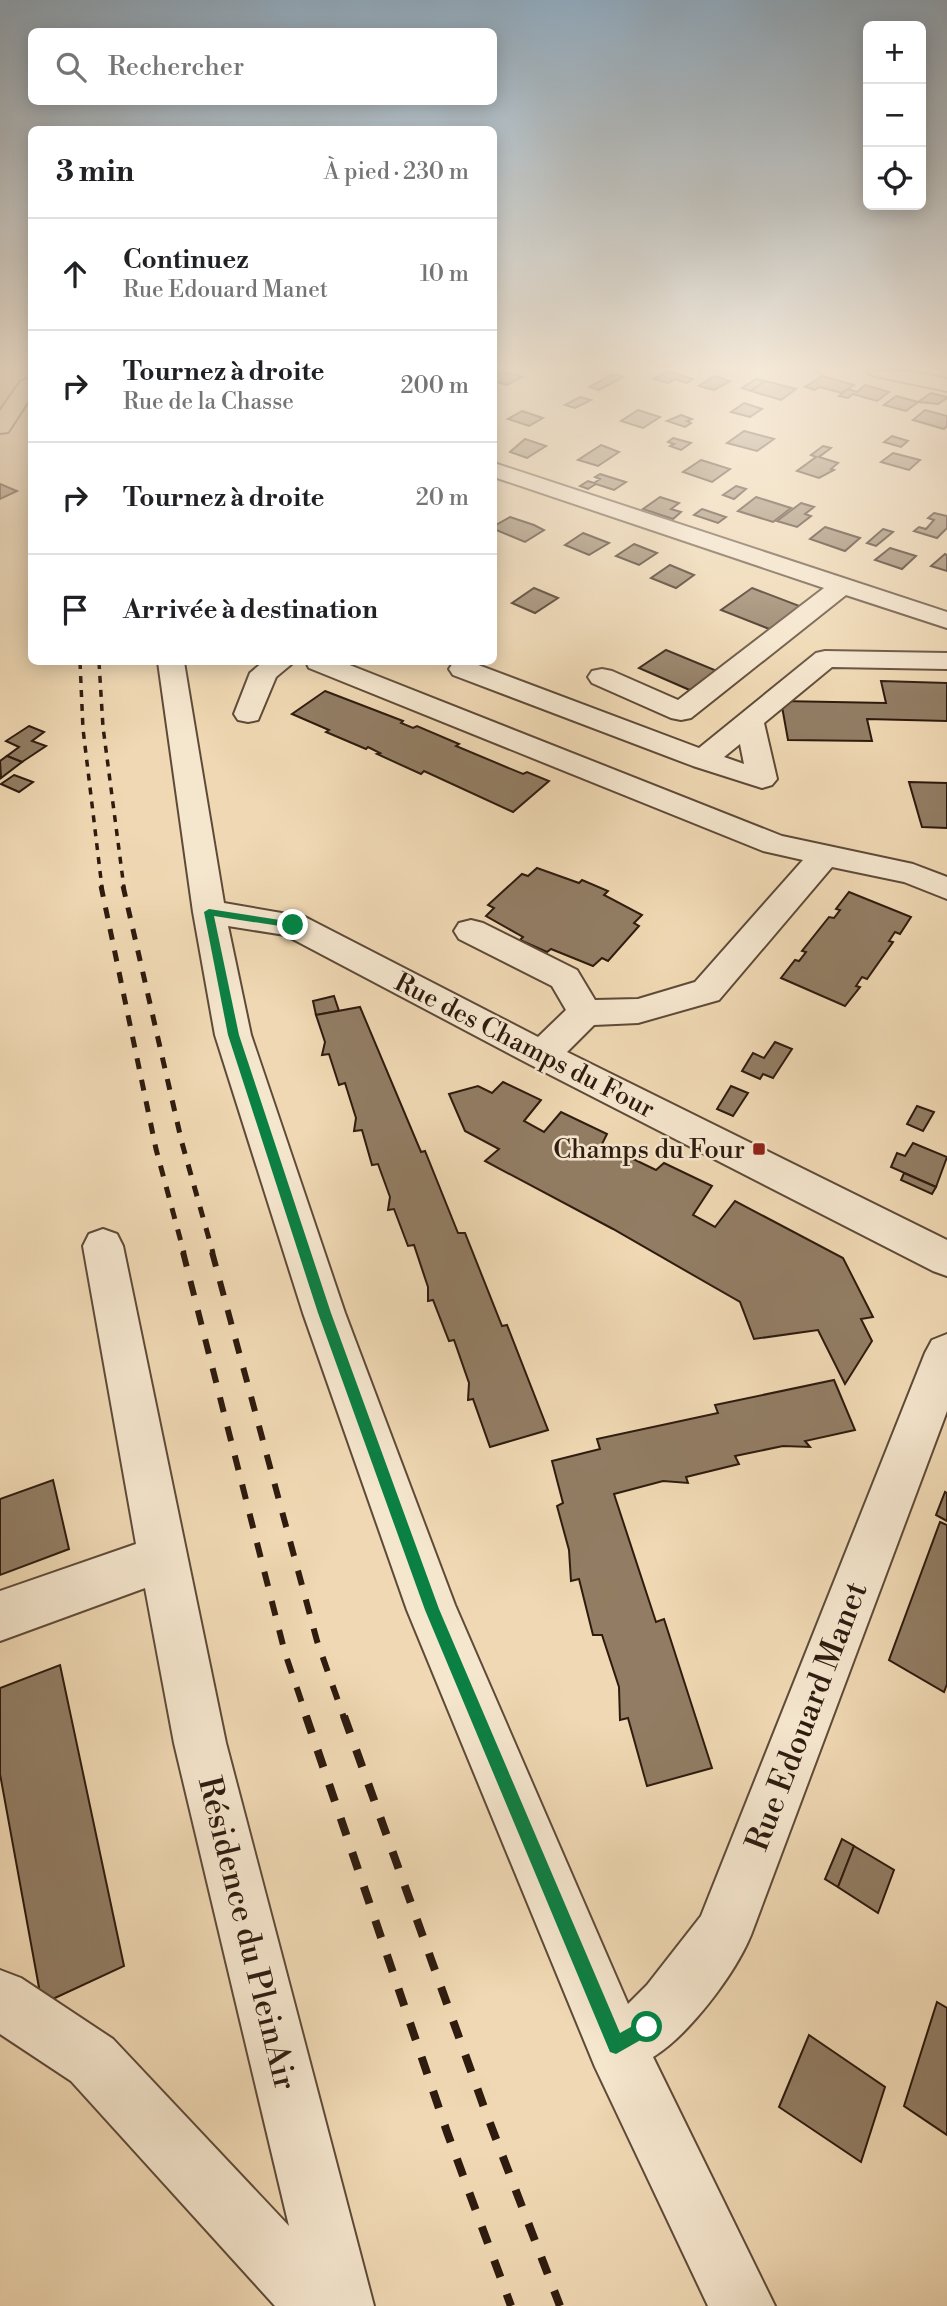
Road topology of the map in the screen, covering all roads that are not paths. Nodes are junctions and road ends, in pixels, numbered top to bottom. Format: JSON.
{"nodes":[{"id":1,"x":520,"y":479,"type":"edge"},
{"id":2,"x":843,"y":585,"type":"junction"},
{"id":3,"x":947,"y":620,"type":"edge"},
{"id":4,"x":947,"y":661,"type":"edge"},
{"id":5,"x":171,"y":665,"type":"edge"},
{"id":6,"x":276,"y":665,"type":"edge"},
{"id":7,"x":326,"y":665,"type":"edge"},
{"id":8,"x":463,"y":669,"type":"dead end"},
{"id":9,"x":602,"y":677,"type":"dead end"},
{"id":10,"x":248,"y":714,"type":"dead end"},
{"id":11,"x":750,"y":722,"type":"junction"},
{"id":12,"x":703,"y":760,"type":"junction"},
{"id":13,"x":826,"y":854,"type":"junction"},
{"id":14,"x":947,"y":889,"type":"edge"},
{"id":15,"x":209,"y":912,"type":"junction"},
{"id":16,"x":471,"y":931,"type":"dead end"},
{"id":17,"x":585,"y":1013,"type":"junction"},
{"id":18,"x":542,"y":1055,"type":"junction"},
{"id":19,"x":103,"y":1246,"type":"dead end"},
{"id":20,"x":947,"y":1259,"type":"edge"},
{"id":21,"x":947,"y":1353,"type":"edge"},
{"id":22,"x":163,"y":1558,"type":"junction"},
{"id":23,"x":0,"y":1616,"type":"edge"},
{"id":24,"x":0,"y":1999,"type":"edge"},
{"id":25,"x":616,"y":2046,"type":"junction"},
{"id":26,"x":320,"y":2306,"type":"edge"},
{"id":27,"x":341,"y":2306,"type":"edge"},
{"id":28,"x":742,"y":2306,"type":"edge"}],
"edges":[{"from":1,"to":2,"type":"street"},
{"from":2,"to":3,"type":"street"},
{"from":2,"to":9,"type":"street"},
{"from":4,"to":11,"type":"street"},
{"from":5,"to":15,"type":"street"},
{"from":6,"to":10,"type":"street"},
{"from":7,"to":13,"type":"street"},
{"from":8,"to":12,"type":"street"},
{"from":11,"to":12,"type":"street"},
{"from":11,"to":12,"type":"street"},
{"from":13,"to":14,"type":"street"},
{"from":13,"to":17,"type":"street"},
{"from":15,"to":18,"type":"street","name":"Rue des Champs du Four"},
{"from":15,"to":25,"type":"street"},
{"from":16,"to":17,"type":"street"},
{"from":17,"to":18,"type":"street"},
{"from":18,"to":20,"type":"street","name":"Rue des Champs du Four"},
{"from":19,"to":22,"type":"street","name":"Résidence du PleinAir"},
{"from":21,"to":25,"type":"street","name":"Rue Edouard Manet"},
{"from":22,"to":23,"type":"street"},
{"from":22,"to":27,"type":"street","name":"Résidence du PleinAir"},
{"from":24,"to":26,"type":"street"},
{"from":25,"to":28,"type":"street"}]}
